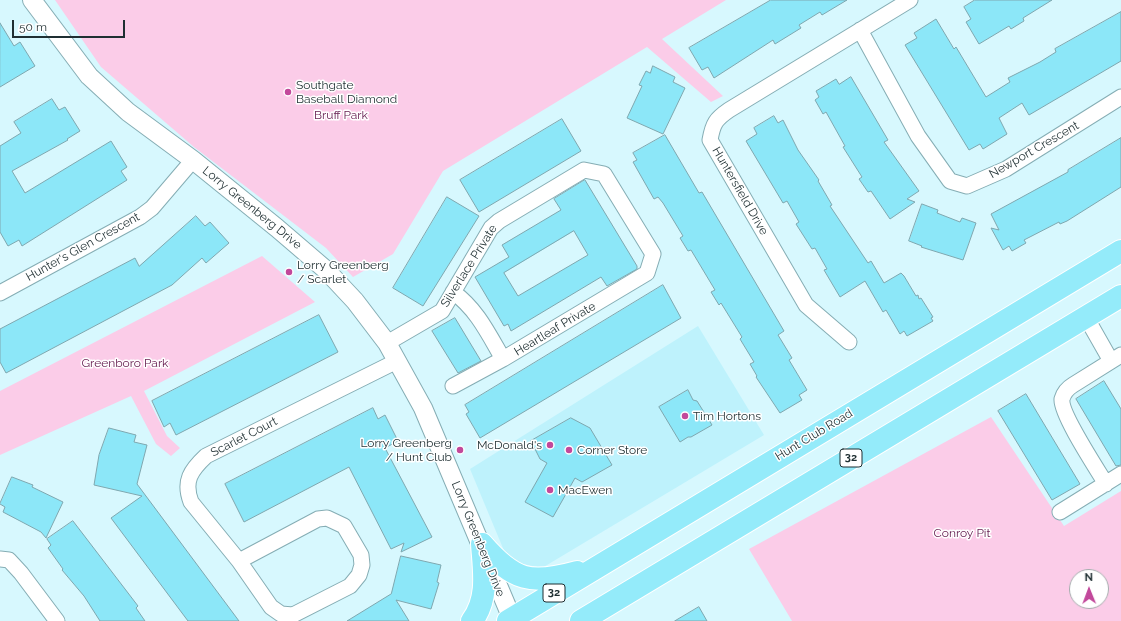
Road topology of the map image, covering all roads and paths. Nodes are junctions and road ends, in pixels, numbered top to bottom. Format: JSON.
{"nodes":[{"id":1,"x":32,"y":0,"type":"edge"},
{"id":2,"x":910,"y":0,"type":"edge"},
{"id":3,"x":860,"y":30,"type":"junction"},
{"id":4,"x":1121,"y":97,"type":"edge"},
{"id":5,"x":193,"y":160,"type":"junction"},
{"id":6,"x":594,"y":172,"type":"joint"},
{"id":7,"x":1121,"y":251,"type":"edge"},
{"id":8,"x":0,"y":292,"type":"edge"},
{"id":9,"x":453,"y":292,"type":"junction"},
{"id":10,"x":1121,"y":296,"type":"edge"},
{"id":11,"x":1086,"y":317,"type":"junction"},
{"id":12,"x":849,"y":342,"type":"dead end"},
{"id":13,"x":386,"y":343,"type":"junction"},
{"id":14,"x":1116,"y":358,"type":"edge"},
{"id":15,"x":503,"y":360,"type":"junction"},
{"id":16,"x":397,"y":361,"type":"junction"},
{"id":17,"x":453,"y":386,"type":"dead end"},
{"id":18,"x":1121,"y":474,"type":"edge"},
{"id":19,"x":1106,"y":484,"type":"junction"},
{"id":20,"x":1060,"y":512,"type":"dead end"},
{"id":21,"x":482,"y":544,"type":"junction"},
{"id":22,"x":0,"y":559,"type":"edge"},
{"id":23,"x":239,"y":561,"type":"junction"},
{"id":24,"x":597,"y":567,"type":"junction"},
{"id":25,"x":511,"y":620,"type":"edge"},
{"id":26,"x":57,"y":621,"type":"edge"},
{"id":27,"x":472,"y":621,"type":"edge"},
{"id":28,"x":581,"y":621,"type":"edge"}],
"edges":[{"from":1,"to":5,"type":"street","name":"Lorry Greenberg Drive"},
{"from":2,"to":3,"type":"street","name":"Huntersfield Drive"},
{"from":3,"to":4,"type":"street","name":"Newport Crescent"},
{"from":3,"to":12,"type":"street","name":"Huntersfield Drive"},
{"from":5,"to":8,"type":"street","name":"Hunter's Glen Crescent"},
{"from":5,"to":13,"type":"street","name":"Lorry Greenberg Drive"},
{"from":6,"to":9,"type":"street","name":"Silverlace Private"},
{"from":6,"to":15,"type":"street","name":"Heartleaf Private"},
{"from":7,"to":24,"type":"main road","name":"Hunt Club Road","number":"32"},
{"from":9,"to":13,"type":"street","name":"Silverlace Private"},
{"from":9,"to":15,"type":"street"},
{"from":10,"to":11,"type":"main road","number":"32"},
{"from":11,"to":14,"type":"street"},
{"from":11,"to":28,"type":"main road","number":"32"},
{"from":13,"to":16,"type":"street","name":"Lorry Greenberg Drive"},
{"from":14,"to":19,"type":"street"},
{"from":15,"to":17,"type":"street","name":"Heartleaf Private"},
{"from":16,"to":21,"type":"street","name":"Lorry Greenberg Drive"},
{"from":16,"to":23,"type":"street","name":"Scarlet Court"},
{"from":18,"to":19,"type":"street"},
{"from":19,"to":20,"type":"street"},
{"from":21,"to":24,"type":"main road"},
{"from":21,"to":25,"type":"street","name":"Lorry Greenberg Drive"},
{"from":21,"to":27,"type":"main road"},
{"from":22,"to":26,"type":"street"},
{"from":23,"to":23,"type":"street","name":"Scarlet Court"},
{"from":24,"to":25,"type":"main road","name":"Hunt Club Road","number":"32"}]}
